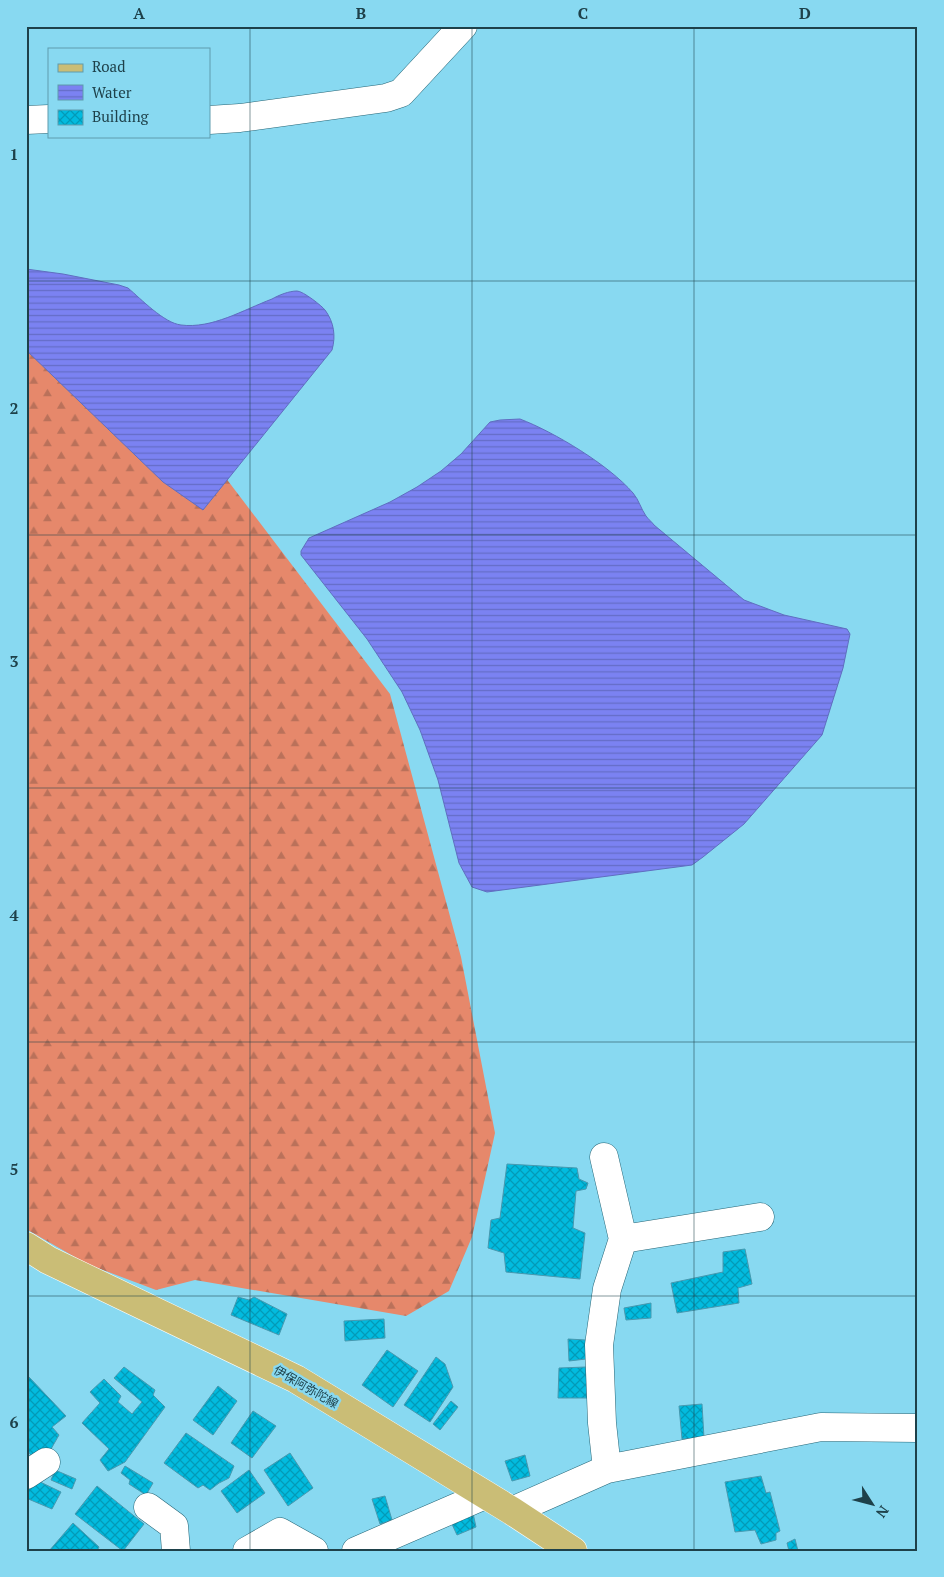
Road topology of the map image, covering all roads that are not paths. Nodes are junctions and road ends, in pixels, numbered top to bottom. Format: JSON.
{"nodes":[{"id":1,"x":463,"y":26,"type":"edge"},
{"id":2,"x":48,"y":119,"type":"edge"},
{"id":3,"x":26,"y":120,"type":"edge"},
{"id":4,"x":210,"y":120,"type":"edge"},
{"id":5,"x":604,"y":1157,"type":"dead end"},
{"id":6,"x":760,"y":1217,"type":"dead end"},
{"id":7,"x":623,"y":1239,"type":"junction"},
{"id":8,"x":26,"y":1246,"type":"edge"},
{"id":9,"x":918,"y":1428,"type":"edge"},
{"id":10,"x":607,"y":1469,"type":"junction"},
{"id":11,"x":485,"y":1495,"type":"junction"},
{"id":12,"x":148,"y":1507,"type":"dead end"},
{"id":13,"x":512,"y":1511,"type":"junction"},
{"id":14,"x":176,"y":1551,"type":"edge"},
{"id":15,"x":247,"y":1551,"type":"edge"},
{"id":16,"x":314,"y":1551,"type":"edge"},
{"id":17,"x":356,"y":1551,"type":"edge"},
{"id":18,"x":573,"y":1551,"type":"edge"}],
"edges":[{"from":1,"to":4,"type":"street"},
{"from":2,"to":3,"type":"street"},
{"from":5,"to":7,"type":"street"},
{"from":6,"to":7,"type":"street"},
{"from":7,"to":10,"type":"street"},
{"from":8,"to":11,"type":"main road","name":"伊保阿弥陀線"},
{"from":9,"to":10,"type":"street"},
{"from":10,"to":13,"type":"street"},
{"from":11,"to":13,"type":"main road","name":"伊保阿弥陀線"},
{"from":11,"to":17,"type":"street"},
{"from":12,"to":14,"type":"street"},
{"from":13,"to":18,"type":"main road","name":"伊保阿弥陀線"},
{"from":15,"to":16,"type":"street"}]}
